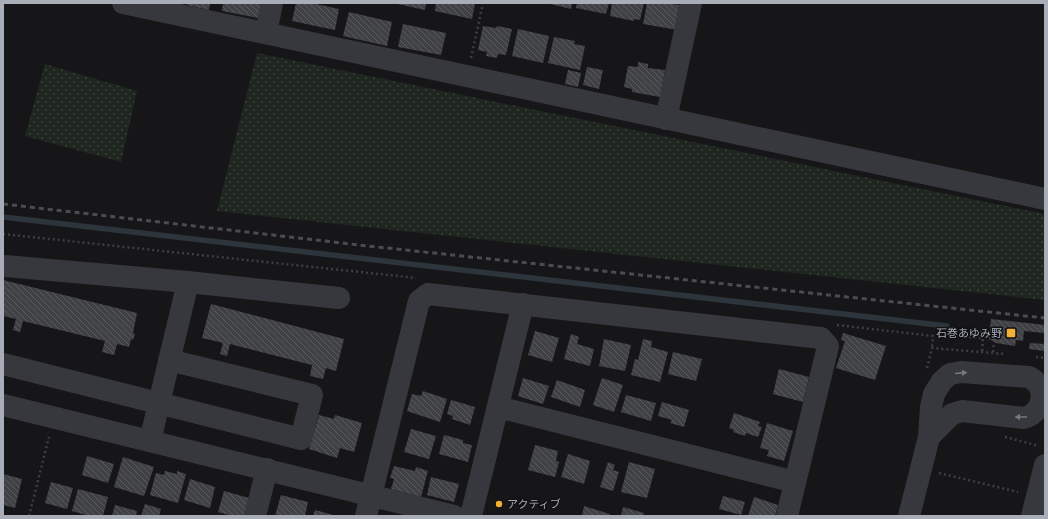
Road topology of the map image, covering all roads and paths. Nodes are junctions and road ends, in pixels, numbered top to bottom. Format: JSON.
{"nodes":[{"id":1,"x":123,"y":3,"type":"edge"},
{"id":2,"x":272,"y":3,"type":"edge"},
{"id":3,"x":483,"y":3,"type":"edge"},
{"id":4,"x":691,"y":3,"type":"edge"},
{"id":5,"x":266,"y":33,"type":"junction"},
{"id":6,"x":466,"y":76,"type":"junction"},
{"id":7,"x":666,"y":119,"type":"junction"},
{"id":8,"x":1045,"y":199,"type":"edge"},
{"id":9,"x":5,"y":266,"type":"dead end"},
{"id":10,"x":188,"y":282,"type":"junction"},
{"id":11,"x":339,"y":298,"type":"dead end"},
{"id":12,"x":523,"y":304,"type":"junction"},
{"id":13,"x":990,"y":333,"type":"dead end"},
{"id":14,"x":994,"y":342,"type":"dead end"},
{"id":15,"x":982,"y":351,"type":"dead end"},
{"id":16,"x":992,"y":352,"type":"dead end"},
{"id":17,"x":169,"y":360,"type":"junction"},
{"id":18,"x":3,"y":364,"type":"edge"},
{"id":19,"x":938,"y":386,"type":"junction"},
{"id":20,"x":159,"y":403,"type":"junction"},
{"id":21,"x":3,"y":405,"type":"edge"},
{"id":22,"x":498,"y":407,"type":"junction"},
{"id":23,"x":955,"y":413,"type":"junction"},
{"id":24,"x":54,"y":417,"type":"junction"},
{"id":25,"x":1000,"y":436,"type":"dead end"},
{"id":26,"x":929,"y":437,"type":"junction"},
{"id":27,"x":150,"y":440,"type":"junction"},
{"id":28,"x":1045,"y":456,"type":"edge"},
{"id":29,"x":267,"y":469,"type":"junction"},
{"id":30,"x":938,"y":472,"type":"dead end"},
{"id":31,"x":795,"y":482,"type":"junction"},
{"id":32,"x":372,"y":495,"type":"junction"},
{"id":33,"x":1034,"y":506,"type":"edge"},
{"id":34,"x":29,"y":516,"type":"edge"},
{"id":35,"x":255,"y":516,"type":"edge"},
{"id":36,"x":366,"y":516,"type":"edge"},
{"id":37,"x":454,"y":516,"type":"edge"},
{"id":38,"x":471,"y":516,"type":"edge"},
{"id":39,"x":787,"y":516,"type":"edge"},
{"id":40,"x":909,"y":516,"type":"edge"}],
"edges":[{"from":1,"to":5,"type":"street"},
{"from":2,"to":5,"type":"street"},
{"from":3,"to":6,"type":"path"},
{"from":4,"to":7,"type":"street"},
{"from":5,"to":6,"type":"street"},
{"from":6,"to":7,"type":"street"},
{"from":7,"to":8,"type":"street"},
{"from":9,"to":10,"type":"street"},
{"from":10,"to":11,"type":"street"},
{"from":10,"to":17,"type":"street"},
{"from":12,"to":22,"type":"street"},
{"from":12,"to":31,"type":"street"},
{"from":12,"to":32,"type":"street"},
{"from":13,"to":15,"type":"path"},
{"from":14,"to":16,"type":"path"},
{"from":17,"to":20,"type":"street"},
{"from":17,"to":20,"type":"street"},
{"from":18,"to":20,"type":"street"},
{"from":19,"to":23,"type":"street"},
{"from":19,"to":23,"type":"street","one_way":true},
{"from":19,"to":26,"type":"street"},
{"from":20,"to":27,"type":"street"},
{"from":21,"to":24,"type":"street"},
{"from":22,"to":31,"type":"street"},
{"from":22,"to":38,"type":"street"},
{"from":23,"to":26,"type":"street"},
{"from":24,"to":27,"type":"street"},
{"from":24,"to":34,"type":"path"},
{"from":25,"to":28,"type":"path"},
{"from":26,"to":40,"type":"street"},
{"from":27,"to":29,"type":"street"},
{"from":28,"to":33,"type":"street"},
{"from":29,"to":32,"type":"street"},
{"from":29,"to":35,"type":"street"},
{"from":30,"to":33,"type":"path"},
{"from":31,"to":39,"type":"street"},
{"from":32,"to":36,"type":"street"},
{"from":32,"to":37,"type":"street"}]}
